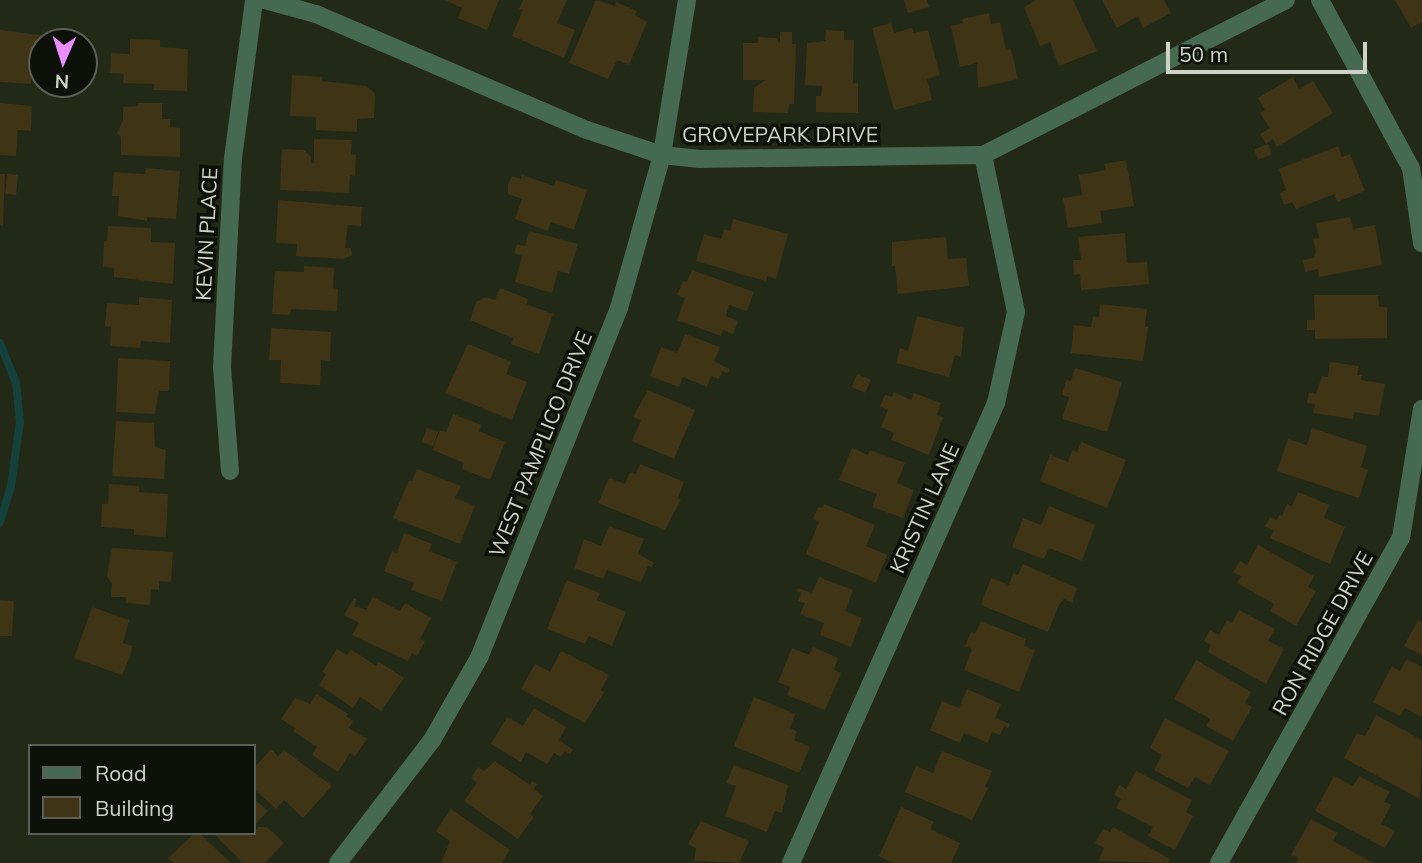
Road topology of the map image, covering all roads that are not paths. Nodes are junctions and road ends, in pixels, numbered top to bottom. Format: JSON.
{"nodes":[{"id":1,"x":254,"y":0,"type":"edge"},
{"id":2,"x":265,"y":0,"type":"edge"},
{"id":3,"x":687,"y":0,"type":"edge"},
{"id":4,"x":1286,"y":0,"type":"edge"},
{"id":5,"x":1320,"y":0,"type":"edge"},
{"id":6,"x":662,"y":155,"type":"junction"},
{"id":7,"x":983,"y":155,"type":"junction"},
{"id":8,"x":1422,"y":243,"type":"edge"},
{"id":9,"x":1422,"y":410,"type":"edge"},
{"id":10,"x":230,"y":471,"type":"dead end"},
{"id":11,"x":338,"y":863,"type":"edge"},
{"id":12,"x":791,"y":863,"type":"edge"},
{"id":13,"x":1219,"y":863,"type":"edge"}],
"edges":[{"from":1,"to":10,"type":"street","name":"KEVIN PLACE"},
{"from":2,"to":6,"type":"street","name":"GROVEPARK DRIVE"},
{"from":3,"to":6,"type":"street","name":"WEST PAMPLICO DRIVE"},
{"from":4,"to":7,"type":"street","name":"GROVEPARK DRIVE"},
{"from":5,"to":8,"type":"street"},
{"from":6,"to":7,"type":"street","name":"GROVEPARK DRIVE"},
{"from":6,"to":11,"type":"street","name":"WEST PAMPLICO DRIVE"},
{"from":7,"to":12,"type":"street","name":"KRISTIN LANE"},
{"from":9,"to":13,"type":"street","name":"RON RIDGE DRIVE"}]}
